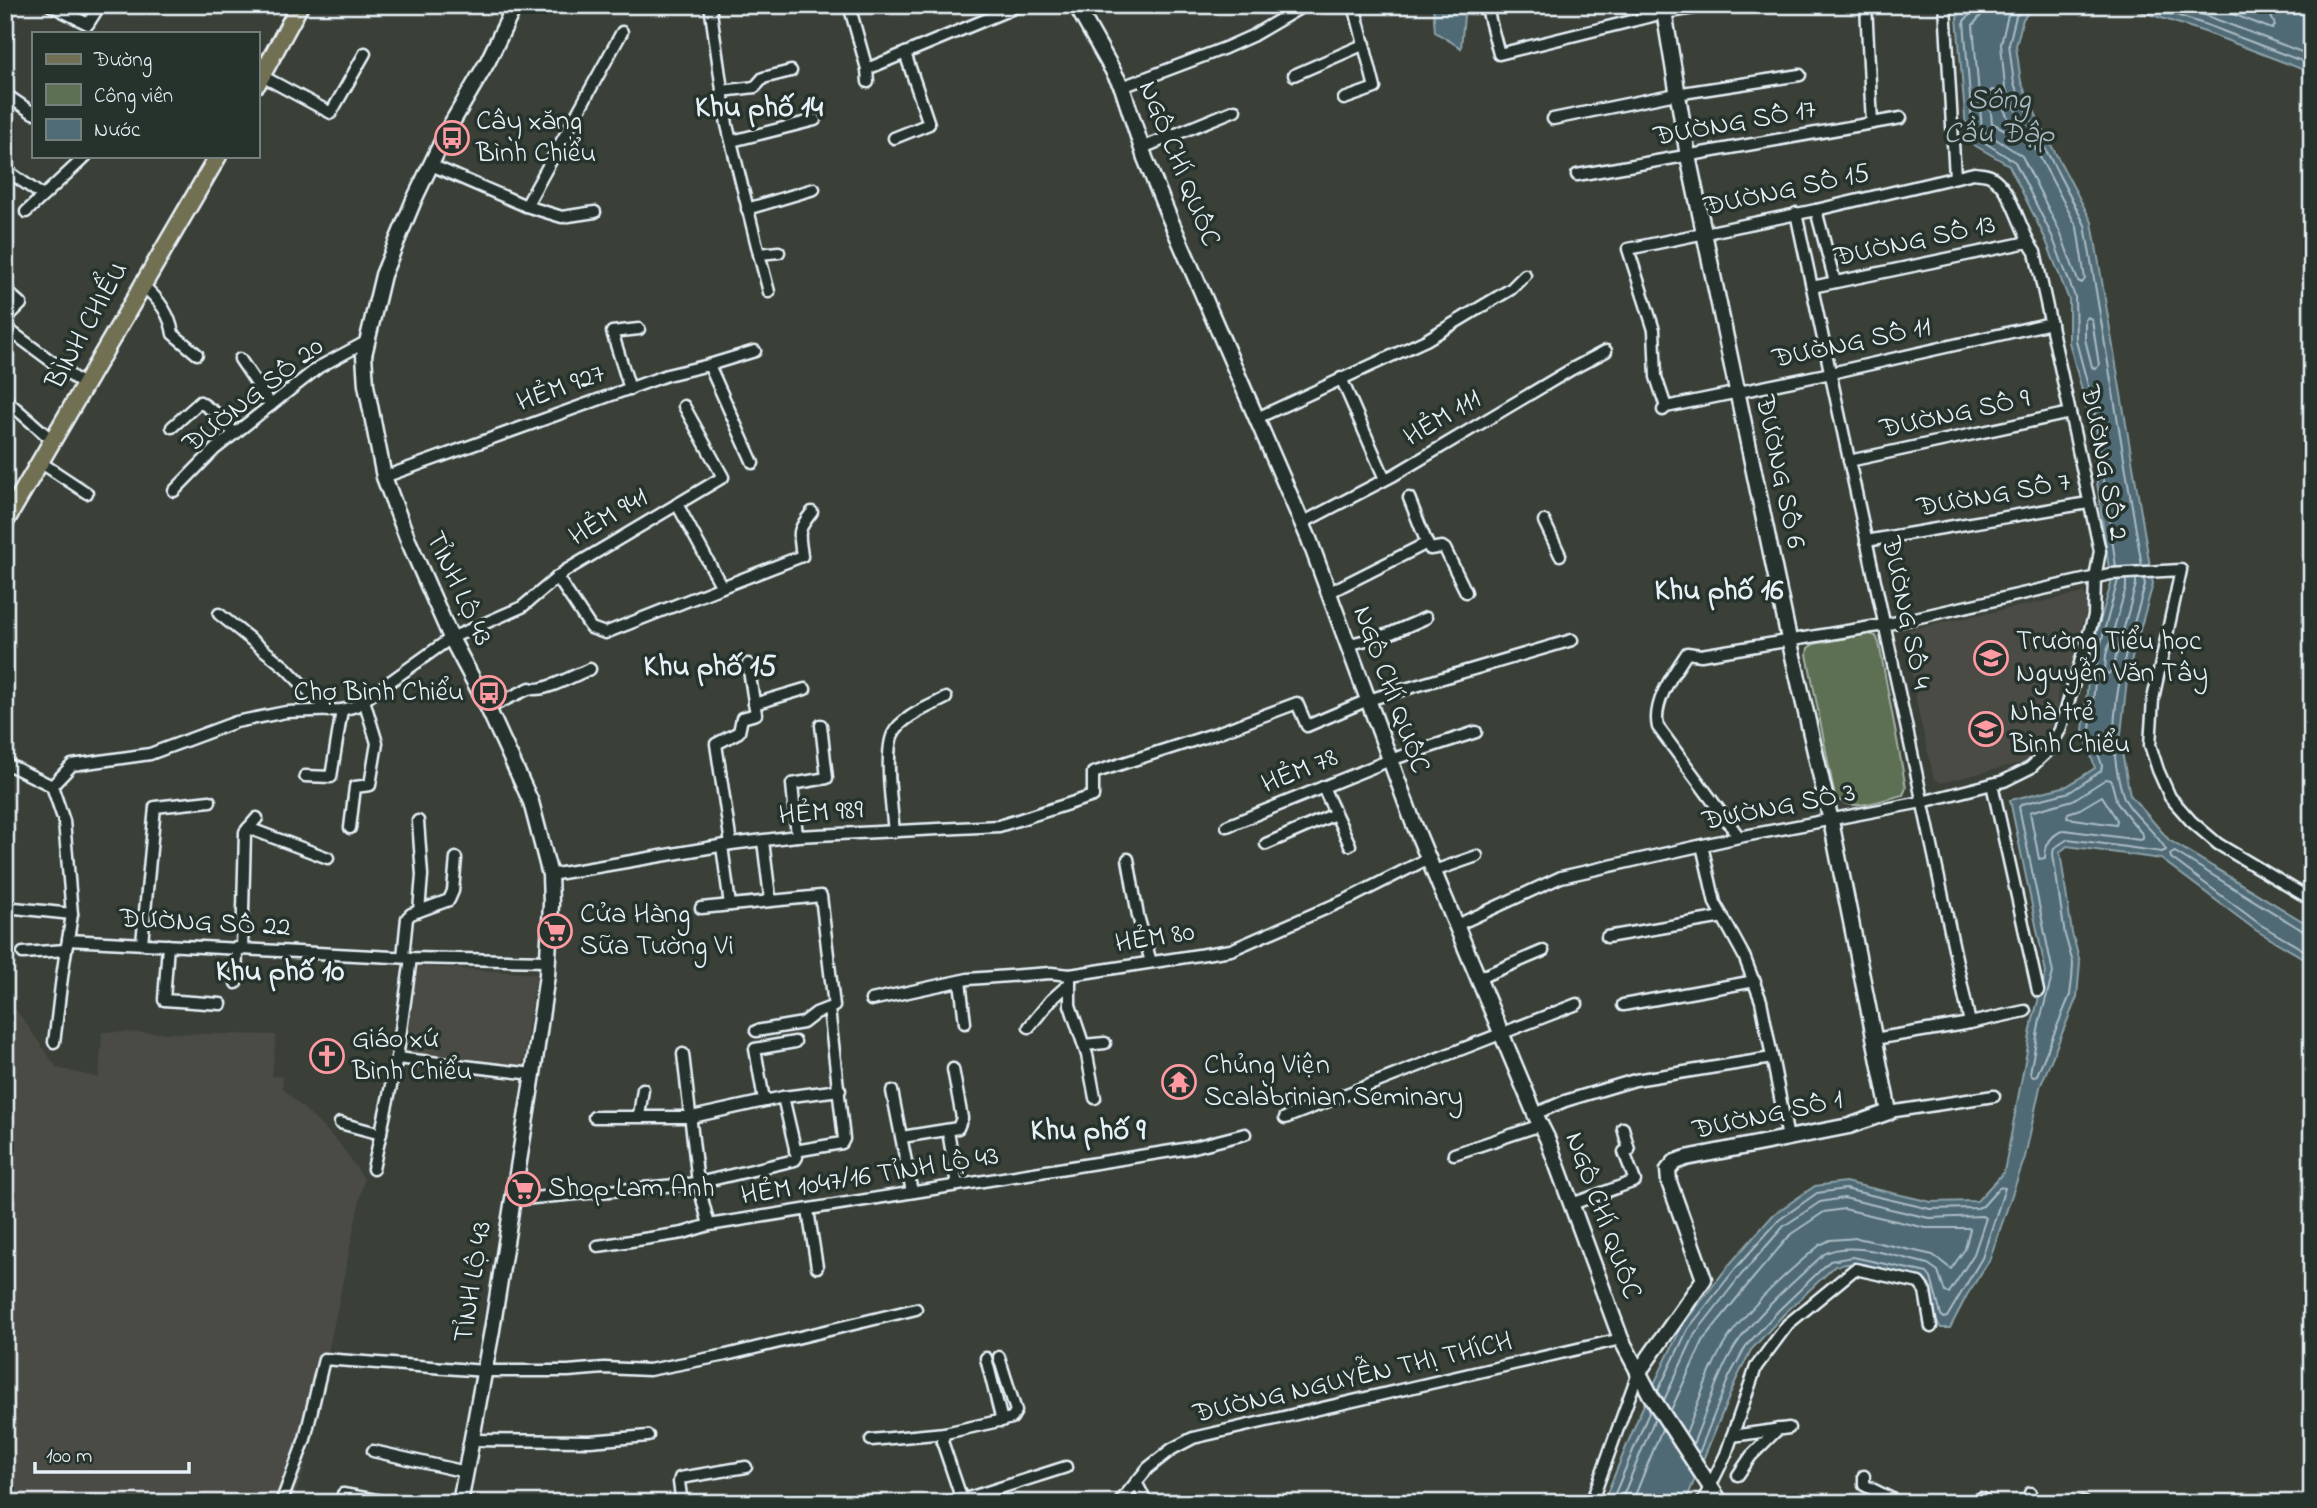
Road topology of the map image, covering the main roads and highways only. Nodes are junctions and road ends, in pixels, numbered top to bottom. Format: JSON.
{"nodes":[{"id":1,"x":300,"y":5,"type":"edge"},
{"id":2,"x":515,"y":5,"type":"edge"},
{"id":3,"x":1076,"y":5,"type":"edge"},
{"id":4,"x":1664,"y":9,"type":"edge"},
{"id":5,"x":259,"y":80,"type":"edge"},
{"id":6,"x":217,"y":158,"type":"edge"},
{"id":7,"x":5,"y":522,"type":"edge"},
{"id":8,"x":1889,"y":1112,"type":"joint"},
{"id":9,"x":1638,"y":1373,"type":"junction"},
{"id":10,"x":460,"y":1503,"type":"edge"},
{"id":11,"x":1721,"y":1503,"type":"edge"}],
"edges":[{"from":1,"to":5,"type":"main road"},
{"from":2,"to":10,"type":"main road","name":"TỈNH LỘ 43"},
{"from":3,"to":9,"type":"main road","name":"NGÔ CHÍ QUỐC"},
{"from":4,"to":8,"type":"main road","name":"ĐƯỜNG SỐ 6"},
{"from":6,"to":7,"type":"main road","name":"BÌNH CHIỂU"},
{"from":8,"to":9,"type":"main road","name":"ĐƯỜNG SỐ 1"},
{"from":9,"to":11,"type":"main road","name":"NGÔ CHÍ QUỐC"}]}
